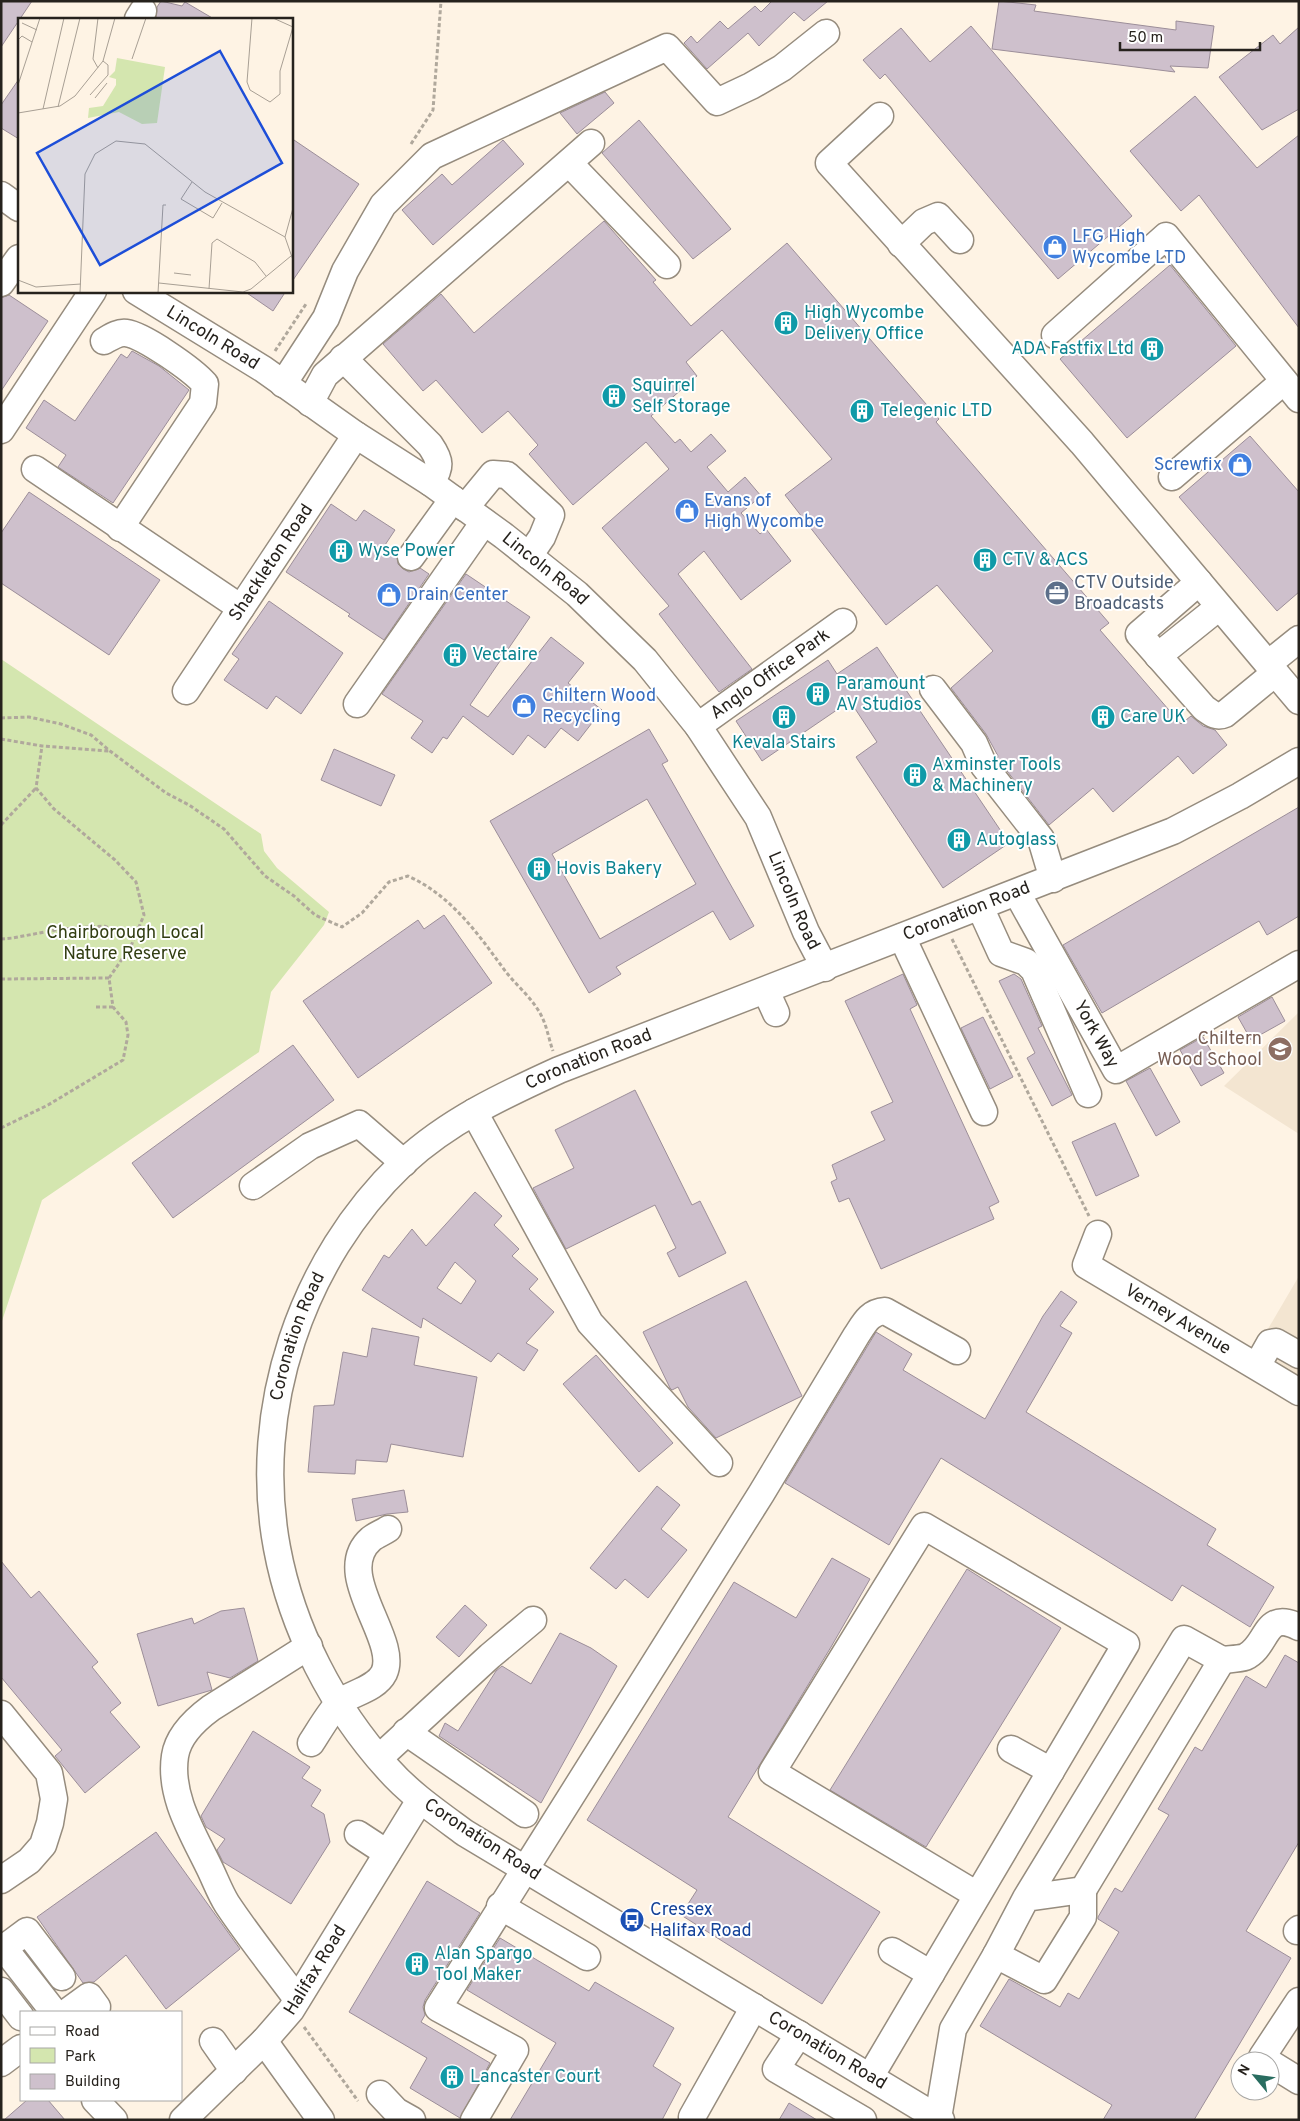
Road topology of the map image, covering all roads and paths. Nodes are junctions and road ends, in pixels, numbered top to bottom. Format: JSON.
{"nodes":[{"id":1,"x":826,"y":33,"type":"dead end"},
{"id":2,"x":880,"y":116,"type":"dead end"},
{"id":3,"x":592,"y":143,"type":"dead end"},
{"id":4,"x":569,"y":162,"type":"junction"},
{"id":5,"x":1,"y":196,"type":"edge"},
{"id":6,"x":18,"y":207,"type":"edge"},
{"id":7,"x":960,"y":240,"type":"dead end"},
{"id":8,"x":901,"y":244,"type":"junction"},
{"id":9,"x":18,"y":259,"type":"edge"},
{"id":10,"x":667,"y":265,"type":"dead end"},
{"id":11,"x":1,"y":283,"type":"edge"},
{"id":12,"x":92,"y":292,"type":"edge"},
{"id":13,"x":138,"y":292,"type":"edge"},
{"id":14,"x":1054,"y":335,"type":"dead end"},
{"id":15,"x":104,"y":341,"type":"dead end"},
{"id":16,"x":343,"y":358,"type":"junction"},
{"id":17,"x":283,"y":384,"type":"junction"},
{"id":18,"x":1291,"y":390,"type":"edge"},
{"id":19,"x":310,"y":403,"type":"junction"},
{"id":20,"x":1,"y":430,"type":"edge"},
{"id":21,"x":356,"y":435,"type":"junction"},
{"id":22,"x":35,"y":470,"type":"dead end"},
{"id":23,"x":1172,"y":477,"type":"dead end"},
{"id":24,"x":431,"y":483,"type":"junction"},
{"id":25,"x":468,"y":510,"type":"junction"},
{"id":26,"x":120,"y":528,"type":"junction"},
{"id":27,"x":529,"y":556,"type":"junction"},
{"id":28,"x":412,"y":557,"type":"dead end"},
{"id":29,"x":1199,"y":582,"type":"junction"},
{"id":30,"x":1219,"y":607,"type":"junction"},
{"id":31,"x":241,"y":608,"type":"junction"},
{"id":32,"x":843,"y":622,"type":"dead end"},
{"id":33,"x":1299,"y":639,"type":"edge"},
{"id":34,"x":1158,"y":656,"type":"junction"},
{"id":35,"x":1271,"y":668,"type":"junction"},
{"id":36,"x":933,"y":689,"type":"dead end"},
{"id":37,"x":186,"y":691,"type":"dead end"},
{"id":38,"x":1299,"y":701,"type":"edge"},
{"id":39,"x":356,"y":704,"type":"dead end"},
{"id":40,"x":1,"y":718,"type":"edge"},
{"id":41,"x":698,"y":726,"type":"junction"},
{"id":42,"x":1,"y":740,"type":"edge"},
{"id":43,"x":42,"y":746,"type":"junction"},
{"id":44,"x":110,"y":751,"type":"junction"},
{"id":45,"x":1299,"y":761,"type":"edge"},
{"id":46,"x":36,"y":788,"type":"junction"},
{"id":47,"x":1,"y":825,"type":"edge"},
{"id":48,"x":1053,"y":879,"type":"junction"},
{"id":49,"x":1017,"y":893,"type":"junction"},
{"id":50,"x":980,"y":907,"type":"junction"},
{"id":51,"x":942,"y":921,"type":"junction"},
{"id":52,"x":902,"y":937,"type":"junction"},
{"id":53,"x":135,"y":938,"type":"junction"},
{"id":54,"x":1,"y":939,"type":"edge"},
{"id":55,"x":1299,"y":964,"type":"edge"},
{"id":56,"x":825,"y":968,"type":"junction"},
{"id":57,"x":1,"y":979,"type":"edge"},
{"id":58,"x":109,"y":979,"type":"junction"},
{"id":59,"x":96,"y":1007,"type":"dead end"},
{"id":60,"x":113,"y":1007,"type":"junction"},
{"id":61,"x":559,"y":1070,"type":"junction"},
{"id":62,"x":1088,"y":1094,"type":"dead end"},
{"id":63,"x":474,"y":1112,"type":"junction"},
{"id":64,"x":984,"y":1112,"type":"dead end"},
{"id":65,"x":1,"y":1128,"type":"edge"},
{"id":66,"x":404,"y":1162,"type":"junction"},
{"id":67,"x":253,"y":1186,"type":"dead end"},
{"id":68,"x":1098,"y":1234,"type":"joint"},
{"id":69,"x":957,"y":1351,"type":"dead end"},
{"id":70,"x":1299,"y":1355,"type":"edge"},
{"id":71,"x":1257,"y":1366,"type":"junction"},
{"id":72,"x":1299,"y":1392,"type":"edge"},
{"id":73,"x":719,"y":1463,"type":"dead end"},
{"id":74,"x":388,"y":1529,"type":"dead end"},
{"id":75,"x":533,"y":1620,"type":"dead end"},
{"id":76,"x":1299,"y":1627,"type":"edge"},
{"id":77,"x":309,"y":1646,"type":"junction"},
{"id":78,"x":1222,"y":1660,"type":"junction"},
{"id":79,"x":339,"y":1703,"type":"junction"},
{"id":80,"x":1,"y":1714,"type":"edge"},
{"id":81,"x":406,"y":1732,"type":"junction"},
{"id":82,"x":311,"y":1743,"type":"dead end"},
{"id":83,"x":1011,"y":1749,"type":"dead end"},
{"id":84,"x":379,"y":1758,"type":"junction"},
{"id":85,"x":1051,"y":1771,"type":"junction"},
{"id":86,"x":420,"y":1800,"type":"junction"},
{"id":87,"x":525,"y":1814,"type":"dead end"},
{"id":88,"x":358,"y":1834,"type":"dead end"},
{"id":89,"x":387,"y":1853,"type":"junction"},
{"id":90,"x":524,"y":1868,"type":"junction"},
{"id":91,"x":1,"y":1880,"type":"edge"},
{"id":92,"x":1082,"y":1890,"type":"junction"},
{"id":93,"x":977,"y":1895,"type":"junction"},
{"id":94,"x":1026,"y":1898,"type":"junction"},
{"id":95,"x":500,"y":1906,"type":"junction"},
{"id":96,"x":892,"y":1952,"type":"dead end"},
{"id":97,"x":996,"y":1954,"type":"junction"},
{"id":98,"x":587,"y":1957,"type":"dead end"},
{"id":99,"x":931,"y":1974,"type":"junction"},
{"id":100,"x":62,"y":1977,"type":"dead end"},
{"id":101,"x":1,"y":1991,"type":"edge"},
{"id":102,"x":1299,"y":2001,"type":"edge"},
{"id":103,"x":294,"y":2005,"type":"junction"},
{"id":104,"x":97,"y":2007,"type":"dead end"},
{"id":105,"x":754,"y":2007,"type":"junction"},
{"id":106,"x":53,"y":2011,"type":"edge"},
{"id":107,"x":68,"y":2011,"type":"edge"},
{"id":108,"x":20,"y":2016,"type":"edge"},
{"id":109,"x":799,"y":2034,"type":"junction"},
{"id":110,"x":213,"y":2042,"type":"dead end"},
{"id":111,"x":264,"y":2042,"type":"junction"},
{"id":112,"x":20,"y":2049,"type":"edge"},
{"id":113,"x":1266,"y":2051,"type":"edge"},
{"id":114,"x":1,"y":2063,"type":"edge"},
{"id":115,"x":1280,"y":2069,"type":"edge"},
{"id":116,"x":234,"y":2071,"type":"junction"},
{"id":117,"x":870,"y":2077,"type":"junction"},
{"id":118,"x":1299,"y":2081,"type":"edge"},
{"id":119,"x":370,"y":2098,"type":"joint"},
{"id":120,"x":96,"y":2101,"type":"edge"},
{"id":121,"x":692,"y":2117,"type":"dead end"},
{"id":122,"x":930,"y":2117,"type":"edge"},
{"id":123,"x":318,"y":2119,"type":"edge"},
{"id":124,"x":114,"y":2120,"type":"edge"},
{"id":125,"x":184,"y":2120,"type":"edge"},
{"id":126,"x":412,"y":2120,"type":"edge"},
{"id":127,"x":474,"y":2120,"type":"edge"},
{"id":128,"x":863,"y":2120,"type":"edge"}],
"edges":[{"from":1,"to":17,"type":"street"},
{"from":2,"to":8,"type":"street"},
{"from":3,"to":4,"type":"street"},
{"from":4,"to":10,"type":"street"},
{"from":4,"to":16,"type":"street"},
{"from":5,"to":6,"type":"street"},
{"from":7,"to":8,"type":"street"},
{"from":8,"to":29,"type":"street"},
{"from":9,"to":11,"type":"street"},
{"from":12,"to":20,"type":"street"},
{"from":13,"to":17,"type":"street","name":"Lincoln Road"},
{"from":14,"to":18,"type":"street"},
{"from":15,"to":26,"type":"street"},
{"from":16,"to":19,"type":"street"},
{"from":16,"to":24,"type":"street"},
{"from":17,"to":19,"type":"street","name":"Lincoln Road"},
{"from":18,"to":23,"type":"street"},
{"from":19,"to":21,"type":"street","name":"Lincoln Road"},
{"from":21,"to":24,"type":"street","name":"Lincoln Road"},
{"from":21,"to":31,"type":"street","name":"Shackleton Road"},
{"from":22,"to":26,"type":"street"},
{"from":24,"to":25,"type":"street","name":"Lincoln Road"},
{"from":25,"to":27,"type":"street","name":"Lincoln Road"},
{"from":25,"to":27,"type":"street"},
{"from":25,"to":28,"type":"street"},
{"from":25,"to":39,"type":"street"},
{"from":26,"to":31,"type":"street"},
{"from":27,"to":41,"type":"street","name":"Lincoln Road"},
{"from":29,"to":30,"type":"street"},
{"from":29,"to":34,"type":"street"},
{"from":30,"to":34,"type":"street"},
{"from":30,"to":35,"type":"street"},
{"from":31,"to":37,"type":"street","name":"Shackleton Road"},
{"from":32,"to":41,"type":"street","name":"Anglo Office Park"},
{"from":33,"to":35,"type":"street"},
{"from":34,"to":35,"type":"street"},
{"from":35,"to":38,"type":"street"},
{"from":36,"to":48,"type":"street"},
{"from":40,"to":44,"type":"path"},
{"from":41,"to":56,"type":"street","name":"Lincoln Road"},
{"from":42,"to":43,"type":"path"},
{"from":43,"to":44,"type":"path"},
{"from":43,"to":46,"type":"path"},
{"from":44,"to":61,"type":"path"},
{"from":45,"to":48,"type":"street","name":"Coronation Road"},
{"from":46,"to":47,"type":"path"},
{"from":46,"to":53,"type":"path"},
{"from":48,"to":49,"type":"street","name":"Coronation Road"},
{"from":49,"to":50,"type":"street","name":"Coronation Road"},
{"from":49,"to":55,"type":"street","name":"York Way"},
{"from":50,"to":51,"type":"street","name":"Coronation Road"},
{"from":50,"to":62,"type":"street"},
{"from":51,"to":52,"type":"street","name":"Coronation Road"},
{"from":51,"to":68,"type":"path"},
{"from":52,"to":56,"type":"street","name":"Coronation Road"},
{"from":52,"to":64,"type":"street"},
{"from":53,"to":54,"type":"path"},
{"from":53,"to":58,"type":"path"},
{"from":56,"to":61,"type":"street","name":"Coronation Road"},
{"from":57,"to":58,"type":"path"},
{"from":58,"to":60,"type":"path"},
{"from":59,"to":60,"type":"path"},
{"from":60,"to":65,"type":"path"},
{"from":61,"to":63,"type":"street","name":"Coronation Road"},
{"from":63,"to":66,"type":"street","name":"Coronation Road"},
{"from":63,"to":73,"type":"street"},
{"from":66,"to":67,"type":"street"},
{"from":66,"to":77,"type":"street","name":"Coronation Road"},
{"from":68,"to":71,"type":"street","name":"Verney Avenue"},
{"from":69,"to":90,"type":"street"},
{"from":70,"to":71,"type":"street"},
{"from":71,"to":72,"type":"street","name":"Verney Avenue"},
{"from":74,"to":79,"type":"street"},
{"from":75,"to":81,"type":"street"},
{"from":76,"to":78,"type":"street"},
{"from":77,"to":79,"type":"street","name":"Coronation Road"},
{"from":77,"to":103,"type":"street"},
{"from":78,"to":92,"type":"street"},
{"from":78,"to":94,"type":"street"},
{"from":79,"to":82,"type":"street"},
{"from":79,"to":84,"type":"street","name":"Coronation Road"},
{"from":80,"to":91,"type":"street"},
{"from":81,"to":84,"type":"street"},
{"from":81,"to":87,"type":"street"},
{"from":83,"to":85,"type":"street"},
{"from":84,"to":86,"type":"street","name":"Coronation Road"},
{"from":85,"to":93,"type":"street"},
{"from":85,"to":93,"type":"street"},
{"from":86,"to":89,"type":"street","name":"Halifax Road"},
{"from":86,"to":90,"type":"street","name":"Coronation Road"},
{"from":88,"to":89,"type":"street"},
{"from":89,"to":103,"type":"street","name":"Halifax Road"},
{"from":90,"to":95,"type":"street"},
{"from":90,"to":105,"type":"street","name":"Coronation Road"},
{"from":92,"to":94,"type":"street"},
{"from":92,"to":97,"type":"street"},
{"from":93,"to":99,"type":"street"},
{"from":94,"to":97,"type":"street"},
{"from":95,"to":98,"type":"street"},
{"from":95,"to":127,"type":"street"},
{"from":96,"to":99,"type":"street"},
{"from":97,"to":122,"type":"street"},
{"from":99,"to":117,"type":"street"},
{"from":100,"to":106,"type":"street"},
{"from":101,"to":108,"type":"street"},
{"from":102,"to":113,"type":"street"},
{"from":103,"to":111,"type":"street","name":"Halifax Road"},
{"from":103,"to":119,"type":"path"},
{"from":104,"to":107,"type":"street"},
{"from":105,"to":109,"type":"street","name":"Coronation Road"},
{"from":105,"to":121,"type":"street"},
{"from":109,"to":117,"type":"street","name":"Coronation Road"},
{"from":109,"to":128,"type":"street"},
{"from":110,"to":116,"type":"street"},
{"from":111,"to":116,"type":"street","name":"Halifax Road"},
{"from":111,"to":123,"type":"street"},
{"from":112,"to":114,"type":"street"},
{"from":115,"to":118,"type":"street"},
{"from":116,"to":125,"type":"street","name":"Halifax Road"},
{"from":117,"to":122,"type":"street","name":"Coronation Road"},
{"from":119,"to":126,"type":"street"},
{"from":120,"to":124,"type":"street"}]}
